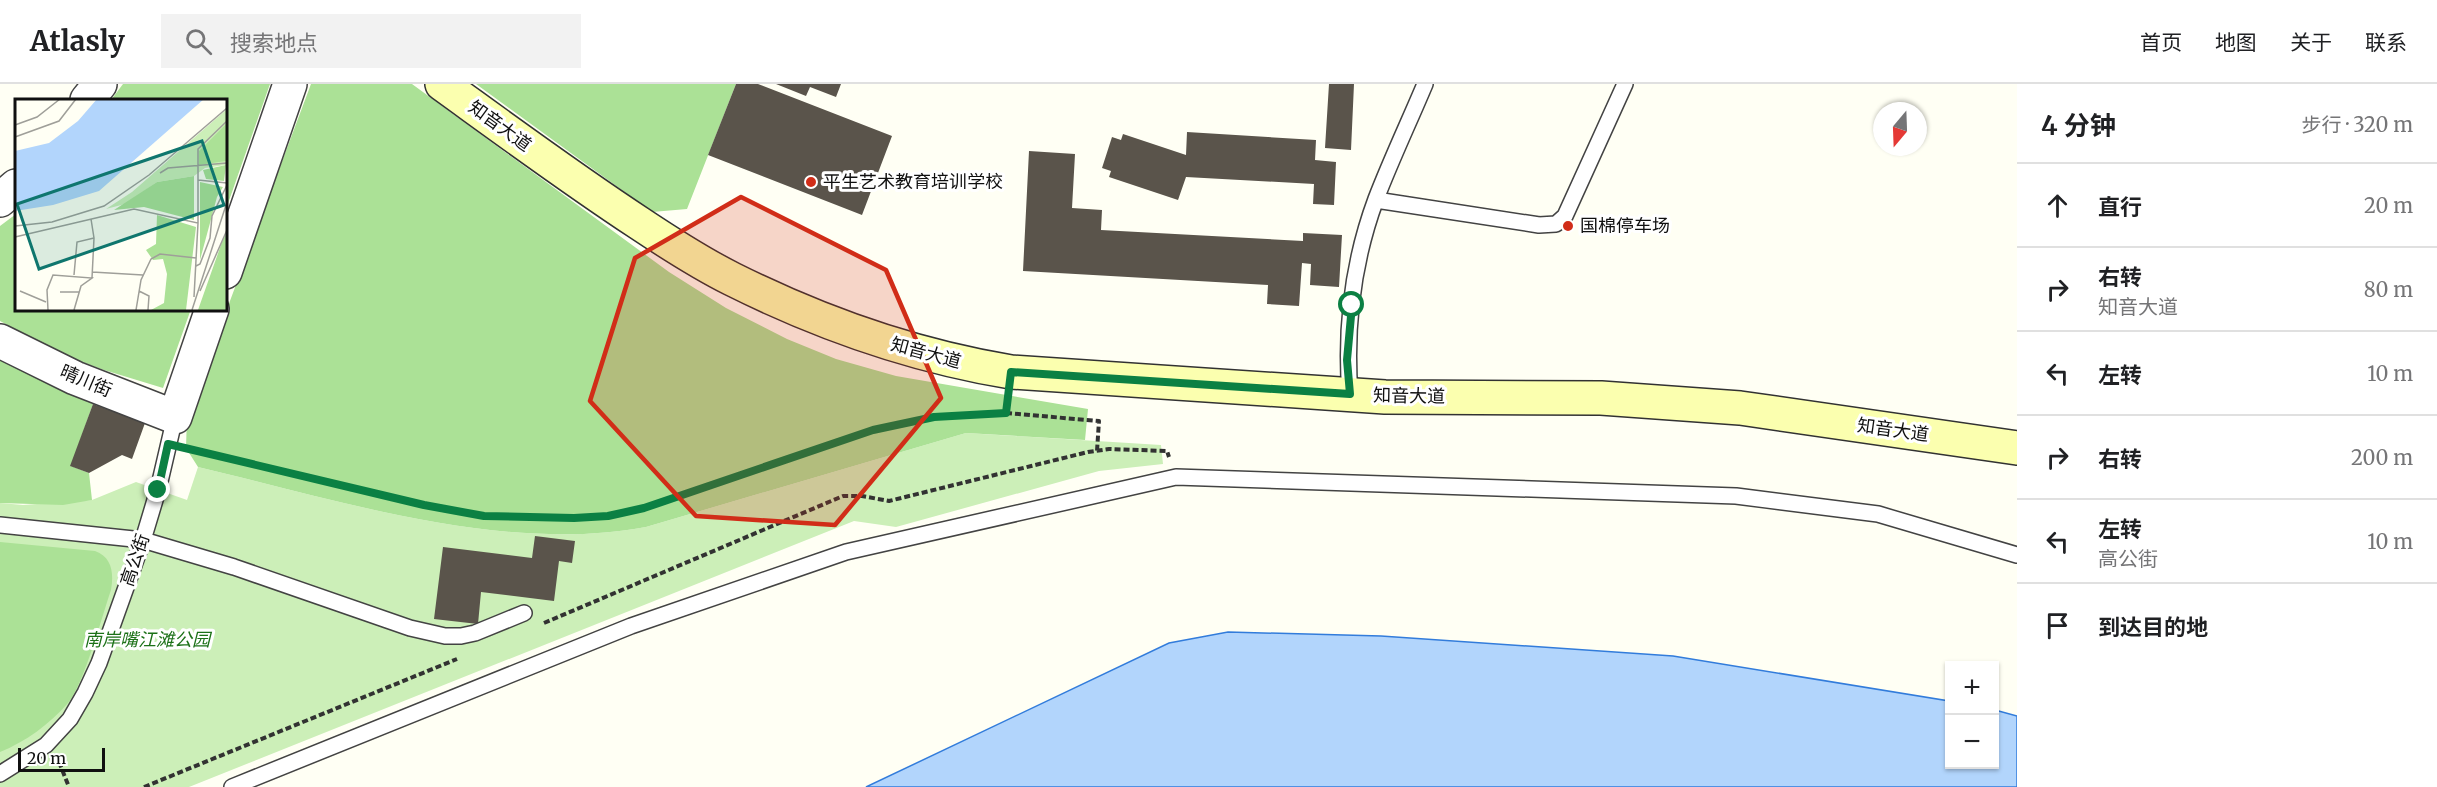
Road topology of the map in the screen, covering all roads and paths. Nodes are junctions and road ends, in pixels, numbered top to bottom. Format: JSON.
{"nodes":[{"id":1,"x":100,"y":84,"type":"edge"},
{"id":2,"x":290,"y":84,"type":"edge"},
{"id":3,"x":442,"y":84,"type":"edge"},
{"id":4,"x":1425,"y":84,"type":"edge"},
{"id":5,"x":1625,"y":84,"type":"edge"},
{"id":6,"x":88,"y":99,"type":"edge"},
{"id":7,"x":15,"y":187,"type":"edge"},
{"id":8,"x":0,"y":200,"type":"edge"},
{"id":9,"x":1376,"y":200,"type":"junction"},
{"id":10,"x":226,"y":269,"type":"edge"},
{"id":11,"x":212,"y":310,"type":"edge"},
{"id":12,"x":0,"y":341,"type":"edge"},
{"id":13,"x":1011,"y":372,"type":"junction"},
{"id":14,"x":1350,"y":394,"type":"junction"},
{"id":15,"x":1006,"y":413,"type":"junction"},
{"id":16,"x":171,"y":430,"type":"junction"},
{"id":17,"x":2017,"y":448,"type":"edge"},
{"id":18,"x":1097,"y":451,"type":"junction"},
{"id":19,"x":1176,"y":477,"type":"junction"},
{"id":20,"x":0,"y":525,"type":"edge"},
{"id":21,"x":142,"y":540,"type":"junction"},
{"id":22,"x":2017,"y":555,"type":"edge"},
{"id":23,"x":524,"y":613,"type":"dead end"},
{"id":24,"x":541,"y":624,"type":"dead end"},
{"id":25,"x":464,"y":656,"type":"dead end"},
{"id":26,"x":58,"y":759,"type":"dead end"},
{"id":27,"x":0,"y":774,"type":"edge"},
{"id":28,"x":69,"y":787,"type":"edge"},
{"id":29,"x":144,"y":787,"type":"edge"},
{"id":30,"x":232,"y":787,"type":"edge"}],
"edges":[{"from":1,"to":6,"type":"street"},
{"from":2,"to":10,"type":"street"},
{"from":3,"to":13,"type":"main road","name":"知音大道"},
{"from":4,"to":9,"type":"lane"},
{"from":5,"to":9,"type":"lane"},
{"from":7,"to":8,"type":"street"},
{"from":9,"to":14,"type":"lane"},
{"from":11,"to":16,"type":"street","name":"高公街"},
{"from":12,"to":16,"type":"street","name":"晴川街"},
{"from":13,"to":14,"type":"main road","name":"知音大道"},
{"from":13,"to":15,"type":"path"},
{"from":14,"to":17,"type":"main road","name":"知音大道"},
{"from":15,"to":16,"type":"path"},
{"from":15,"to":18,"type":"path"},
{"from":16,"to":21,"type":"lane","name":"高公街"},
{"from":18,"to":19,"type":"path"},
{"from":18,"to":24,"type":"path"},
{"from":19,"to":22,"type":"lane"},
{"from":19,"to":30,"type":"lane"},
{"from":20,"to":21,"type":"lane"},
{"from":21,"to":23,"type":"lane"},
{"from":21,"to":27,"type":"lane","name":"高公街"},
{"from":25,"to":29,"type":"path"},
{"from":26,"to":28,"type":"path"}]}
